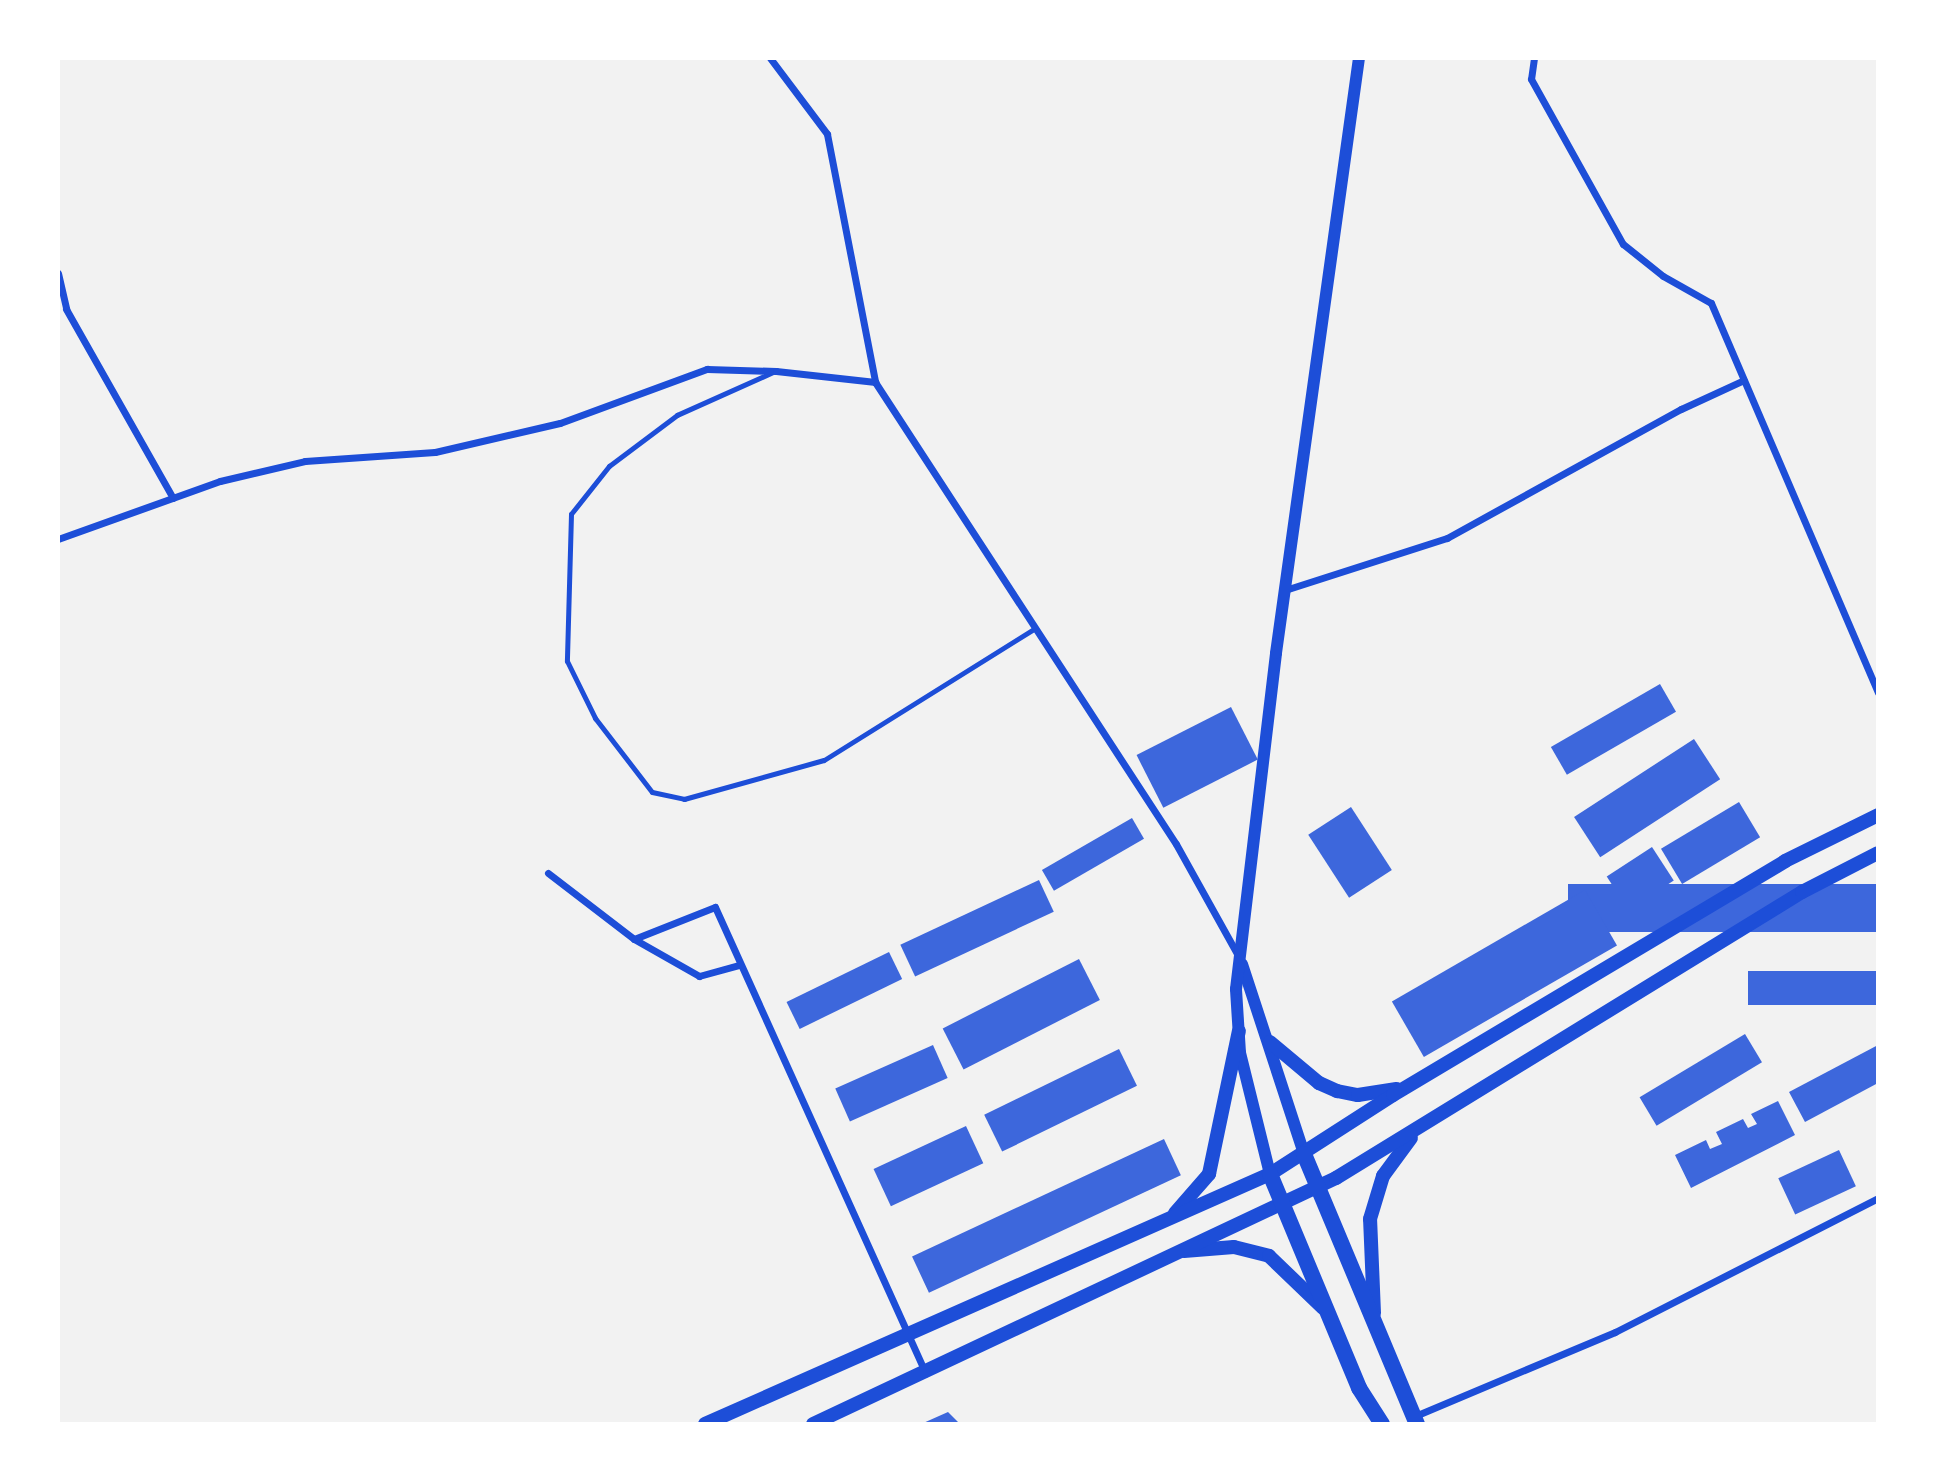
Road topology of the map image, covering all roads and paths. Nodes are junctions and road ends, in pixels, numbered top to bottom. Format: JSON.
{"nodes":[{"id":1,"x":770,"y":58,"type":"edge"},
{"id":2,"x":1359,"y":58,"type":"edge"},
{"id":3,"x":1534,"y":58,"type":"edge"},
{"id":4,"x":58,"y":273,"type":"edge"},
{"id":5,"x":776,"y":371,"type":"junction"},
{"id":6,"x":1744,"y":380,"type":"junction"},
{"id":7,"x":875,"y":382,"type":"junction"},
{"id":8,"x":173,"y":498,"type":"junction"},
{"id":9,"x":58,"y":539,"type":"edge"},
{"id":10,"x":1285,"y":590,"type":"junction"},
{"id":11,"x":1035,"y":628,"type":"junction"},
{"id":12,"x":1878,"y":694,"type":"edge"},
{"id":13,"x":1878,"y":814,"type":"edge"},
{"id":14,"x":1878,"y":853,"type":"edge"},
{"id":15,"x":548,"y":873,"type":"dead end"},
{"id":16,"x":634,"y":939,"type":"junction"},
{"id":17,"x":1241,"y":960,"type":"junction"},
{"id":18,"x":738,"y":965,"type":"junction"},
{"id":19,"x":1239,"y":1031,"type":"junction"},
{"id":20,"x":1270,"y":1042,"type":"junction"},
{"id":21,"x":1405,"y":1088,"type":"junction"},
{"id":22,"x":1424,"y":1126,"type":"junction"},
{"id":23,"x":1304,"y":1154,"type":"junction"},
{"id":24,"x":1270,"y":1174,"type":"junction"},
{"id":25,"x":1317,"y":1186,"type":"junction"},
{"id":26,"x":1878,"y":1198,"type":"edge"},
{"id":27,"x":1281,"y":1202,"type":"junction"},
{"id":28,"x":1173,"y":1216,"type":"junction"},
{"id":29,"x":1169,"y":1253,"type":"junction"},
{"id":30,"x":1326,"y":1311,"type":"junction"},
{"id":31,"x":1376,"y":1328,"type":"junction"},
{"id":32,"x":906,"y":1332,"type":"junction"},
{"id":33,"x":926,"y":1374,"type":"junction"},
{"id":34,"x":1359,"y":1388,"type":"junction"},
{"id":35,"x":1418,"y":1421,"type":"edge"},
{"id":36,"x":705,"y":1424,"type":"edge"},
{"id":37,"x":813,"y":1424,"type":"edge"},
{"id":38,"x":1368,"y":1424,"type":"edge"},
{"id":39,"x":1382,"y":1424,"type":"edge"}],
"edges":[{"from":1,"to":7,"type":"street"},
{"from":2,"to":10,"type":"street"},
{"from":3,"to":6,"type":"street"},
{"from":4,"to":8,"type":"street"},
{"from":5,"to":7,"type":"street"},
{"from":5,"to":8,"type":"street"},
{"from":5,"to":11,"type":"lane"},
{"from":6,"to":10,"type":"street"},
{"from":6,"to":12,"type":"street"},
{"from":7,"to":11,"type":"street"},
{"from":8,"to":9,"type":"street"},
{"from":10,"to":17,"type":"street"},
{"from":11,"to":17,"type":"street"},
{"from":13,"to":21,"type":"main road"},
{"from":14,"to":22,"type":"main road"},
{"from":15,"to":16,"type":"street"},
{"from":16,"to":18,"type":"street"},
{"from":16,"to":18,"type":"street"},
{"from":17,"to":19,"type":"street"},
{"from":17,"to":20,"type":"street"},
{"from":18,"to":32,"type":"street"},
{"from":19,"to":24,"type":"street"},
{"from":19,"to":28,"type":"main road"},
{"from":20,"to":21,"type":"main road"},
{"from":20,"to":23,"type":"street"},
{"from":21,"to":23,"type":"main road"},
{"from":22,"to":25,"type":"main road"},
{"from":22,"to":31,"type":"main road"},
{"from":23,"to":24,"type":"main road"},
{"from":23,"to":25,"type":"main road"},
{"from":24,"to":27,"type":"main road"},
{"from":24,"to":28,"type":"main road"},
{"from":25,"to":27,"type":"main road"},
{"from":25,"to":31,"type":"main road"},
{"from":26,"to":35,"type":"street"},
{"from":27,"to":29,"type":"main road"},
{"from":27,"to":30,"type":"main road"},
{"from":28,"to":32,"type":"main road"},
{"from":29,"to":30,"type":"main road"},
{"from":29,"to":33,"type":"main road"},
{"from":30,"to":34,"type":"main road"},
{"from":31,"to":35,"type":"main road"},
{"from":32,"to":33,"type":"street"},
{"from":32,"to":36,"type":"main road"},
{"from":33,"to":37,"type":"main road"},
{"from":34,"to":38,"type":"main road"},
{"from":34,"to":39,"type":"main road"}]}
